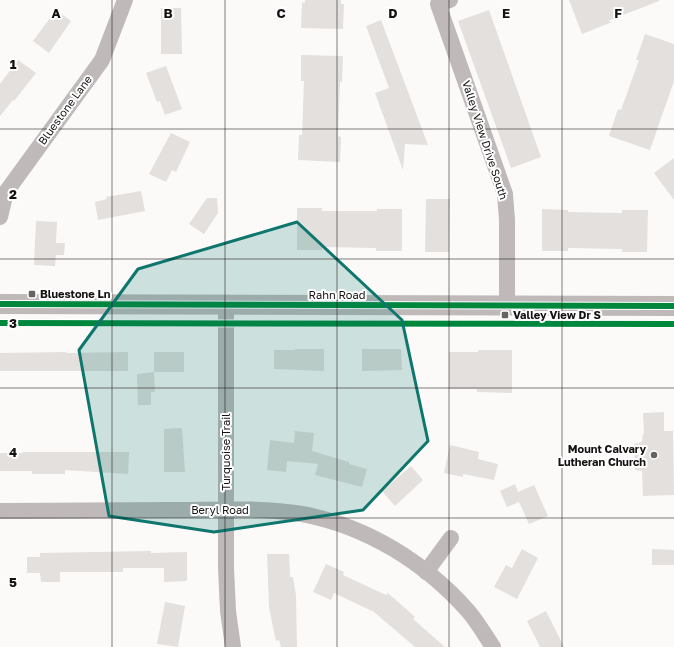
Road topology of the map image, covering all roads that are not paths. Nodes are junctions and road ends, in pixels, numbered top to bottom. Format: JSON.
{"nodes":[{"id":1,"x":125,"y":0,"type":"edge"},
{"id":2,"x":444,"y":2,"type":"edge"},
{"id":3,"x":0,"y":217,"type":"edge"},
{"id":4,"x":0,"y":304,"type":"edge"},
{"id":5,"x":226,"y":304,"type":"junction"},
{"id":6,"x":507,"y":305,"type":"junction"},
{"id":7,"x":674,"y":306,"type":"edge"},
{"id":8,"x":226,"y":510,"type":"junction"},
{"id":9,"x":0,"y":511,"type":"edge"},
{"id":10,"x":450,"y":538,"type":"dead end"},
{"id":11,"x":426,"y":572,"type":"junction"},
{"id":12,"x":234,"y":647,"type":"edge"},
{"id":13,"x":493,"y":647,"type":"edge"}],
"edges":[{"from":1,"to":3,"type":"street","name":"Bluestone Lane"},
{"from":2,"to":6,"type":"street","name":"Valley View Drive South"},
{"from":4,"to":5,"type":"street","name":"Rahn Road"},
{"from":5,"to":6,"type":"street","name":"Rahn Road"},
{"from":5,"to":8,"type":"street","name":"Turquoise Trail"},
{"from":6,"to":7,"type":"street","name":"Rahn Road"},
{"from":8,"to":9,"type":"street","name":"Beryl Road"},
{"from":8,"to":11,"type":"street","name":"Beryl Road"},
{"from":8,"to":12,"type":"street","name":"Turquoise Trail"},
{"from":10,"to":11,"type":"street"},
{"from":11,"to":13,"type":"street","name":"Beryl Road"}]}
